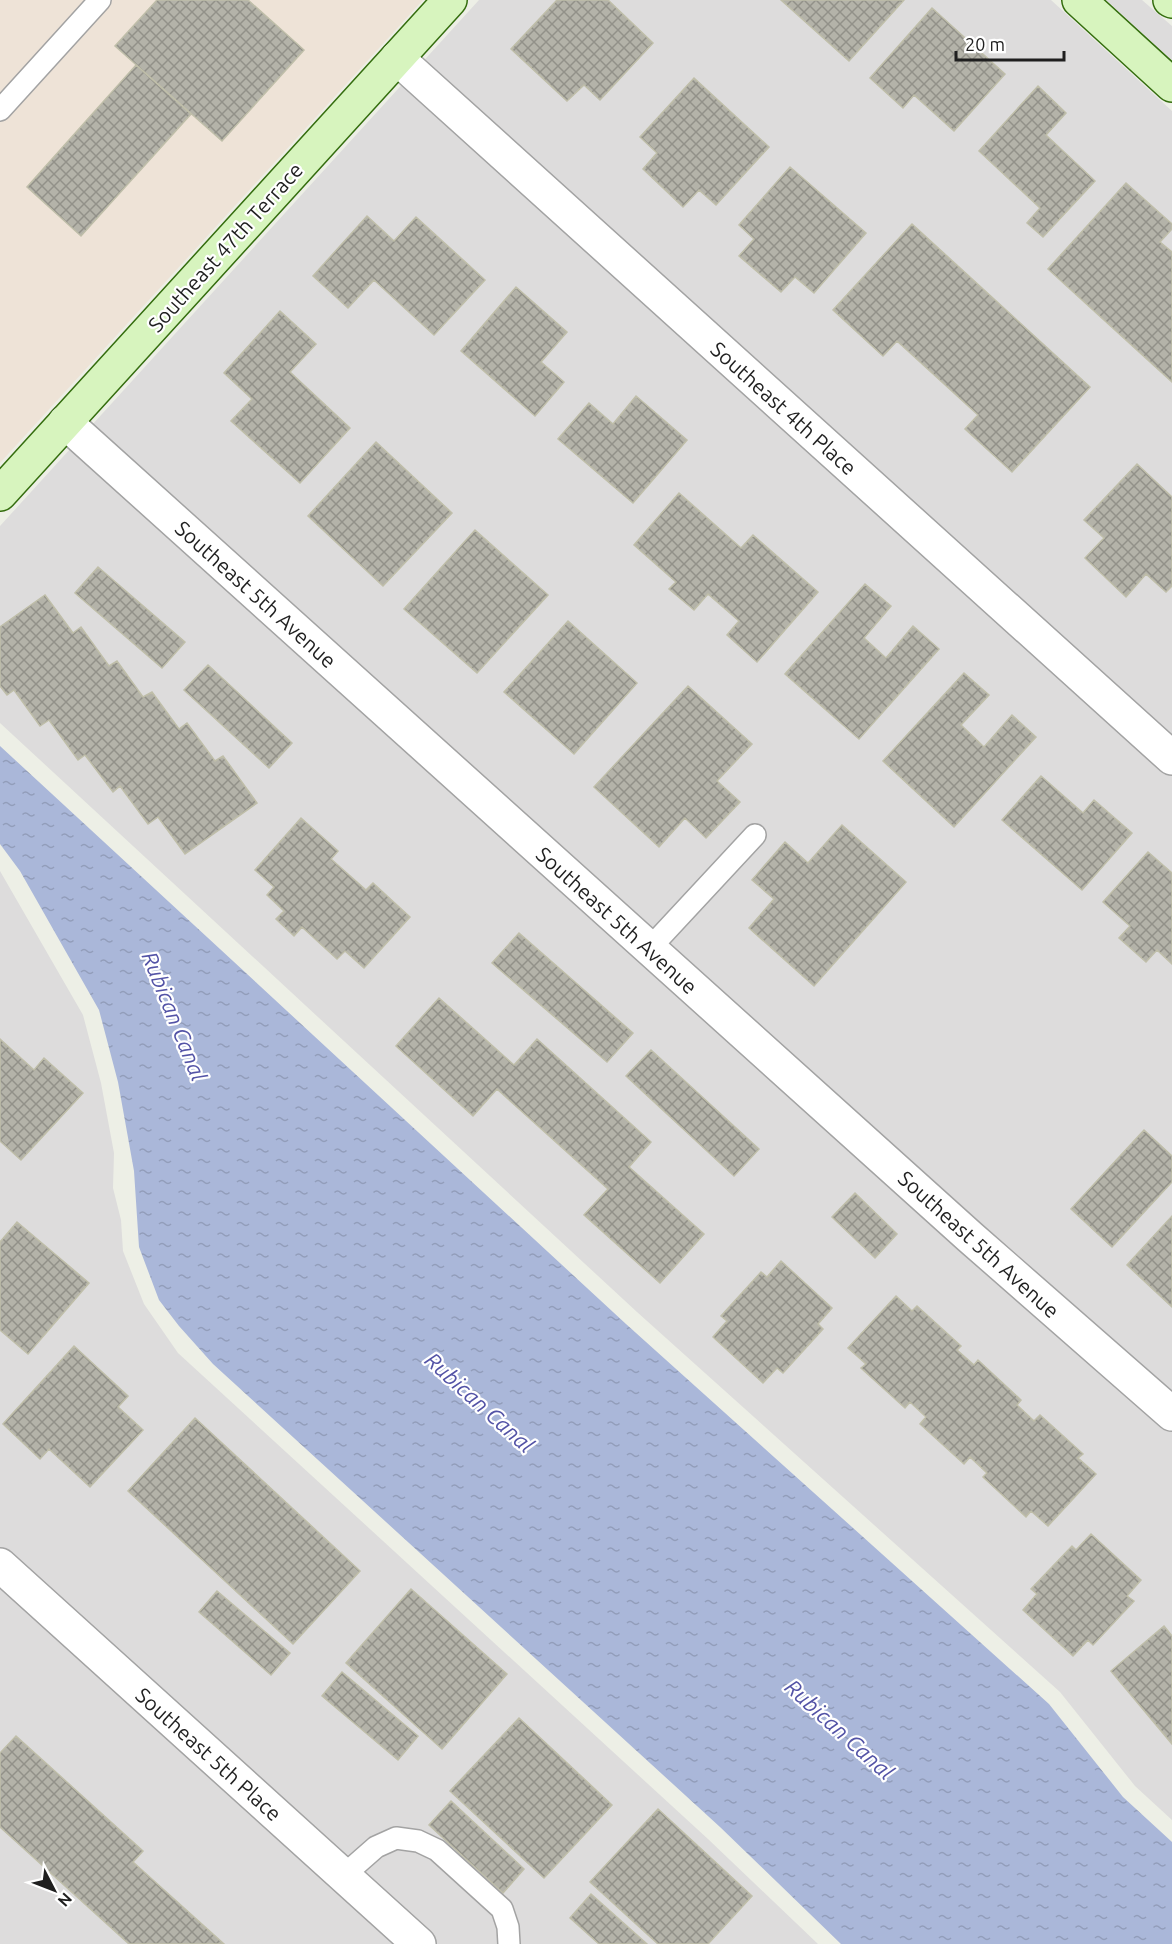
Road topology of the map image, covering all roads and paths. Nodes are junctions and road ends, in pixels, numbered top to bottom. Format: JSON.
{"nodes":[{"id":1,"x":100,"y":0,"type":"edge"},
{"id":2,"x":450,"y":0,"type":"edge"},
{"id":3,"x":1079,"y":0,"type":"edge"},
{"id":4,"x":397,"y":58,"type":"junction"},
{"id":5,"x":1172,"y":85,"type":"edge"},
{"id":6,"x":0,"y":110,"type":"edge"},
{"id":7,"x":65,"y":422,"type":"junction"},
{"id":8,"x":0,"y":494,"type":"edge"},
{"id":9,"x":1172,"y":758,"type":"edge"},
{"id":10,"x":755,"y":835,"type":"dead end"},
{"id":11,"x":650,"y":949,"type":"junction"},
{"id":12,"x":1172,"y":1414,"type":"edge"},
{"id":13,"x":0,"y":1565,"type":"edge"},
{"id":14,"x":343,"y":1876,"type":"junction"},
{"id":15,"x":418,"y":1944,"type":"edge"},
{"id":16,"x":509,"y":1944,"type":"edge"}],
"edges":[{"from":1,"to":6,"type":"lane"},
{"from":2,"to":4,"type":"street","name":"Southeast 47th Terrace"},
{"from":3,"to":5,"type":"street"},
{"from":4,"to":7,"type":"street","name":"Southeast 47th Terrace"},
{"from":4,"to":9,"type":"street","name":"Southeast 4th Place"},
{"from":7,"to":8,"type":"street","name":"Southeast 47th Terrace"},
{"from":7,"to":11,"type":"street","name":"Southeast 5th Avenue"},
{"from":10,"to":11,"type":"lane"},
{"from":11,"to":12,"type":"street","name":"Southeast 5th Avenue"},
{"from":13,"to":14,"type":"street","name":"Southeast 5th Place"},
{"from":14,"to":15,"type":"street","name":"Southeast 5th Place"},
{"from":14,"to":16,"type":"lane"}]}
